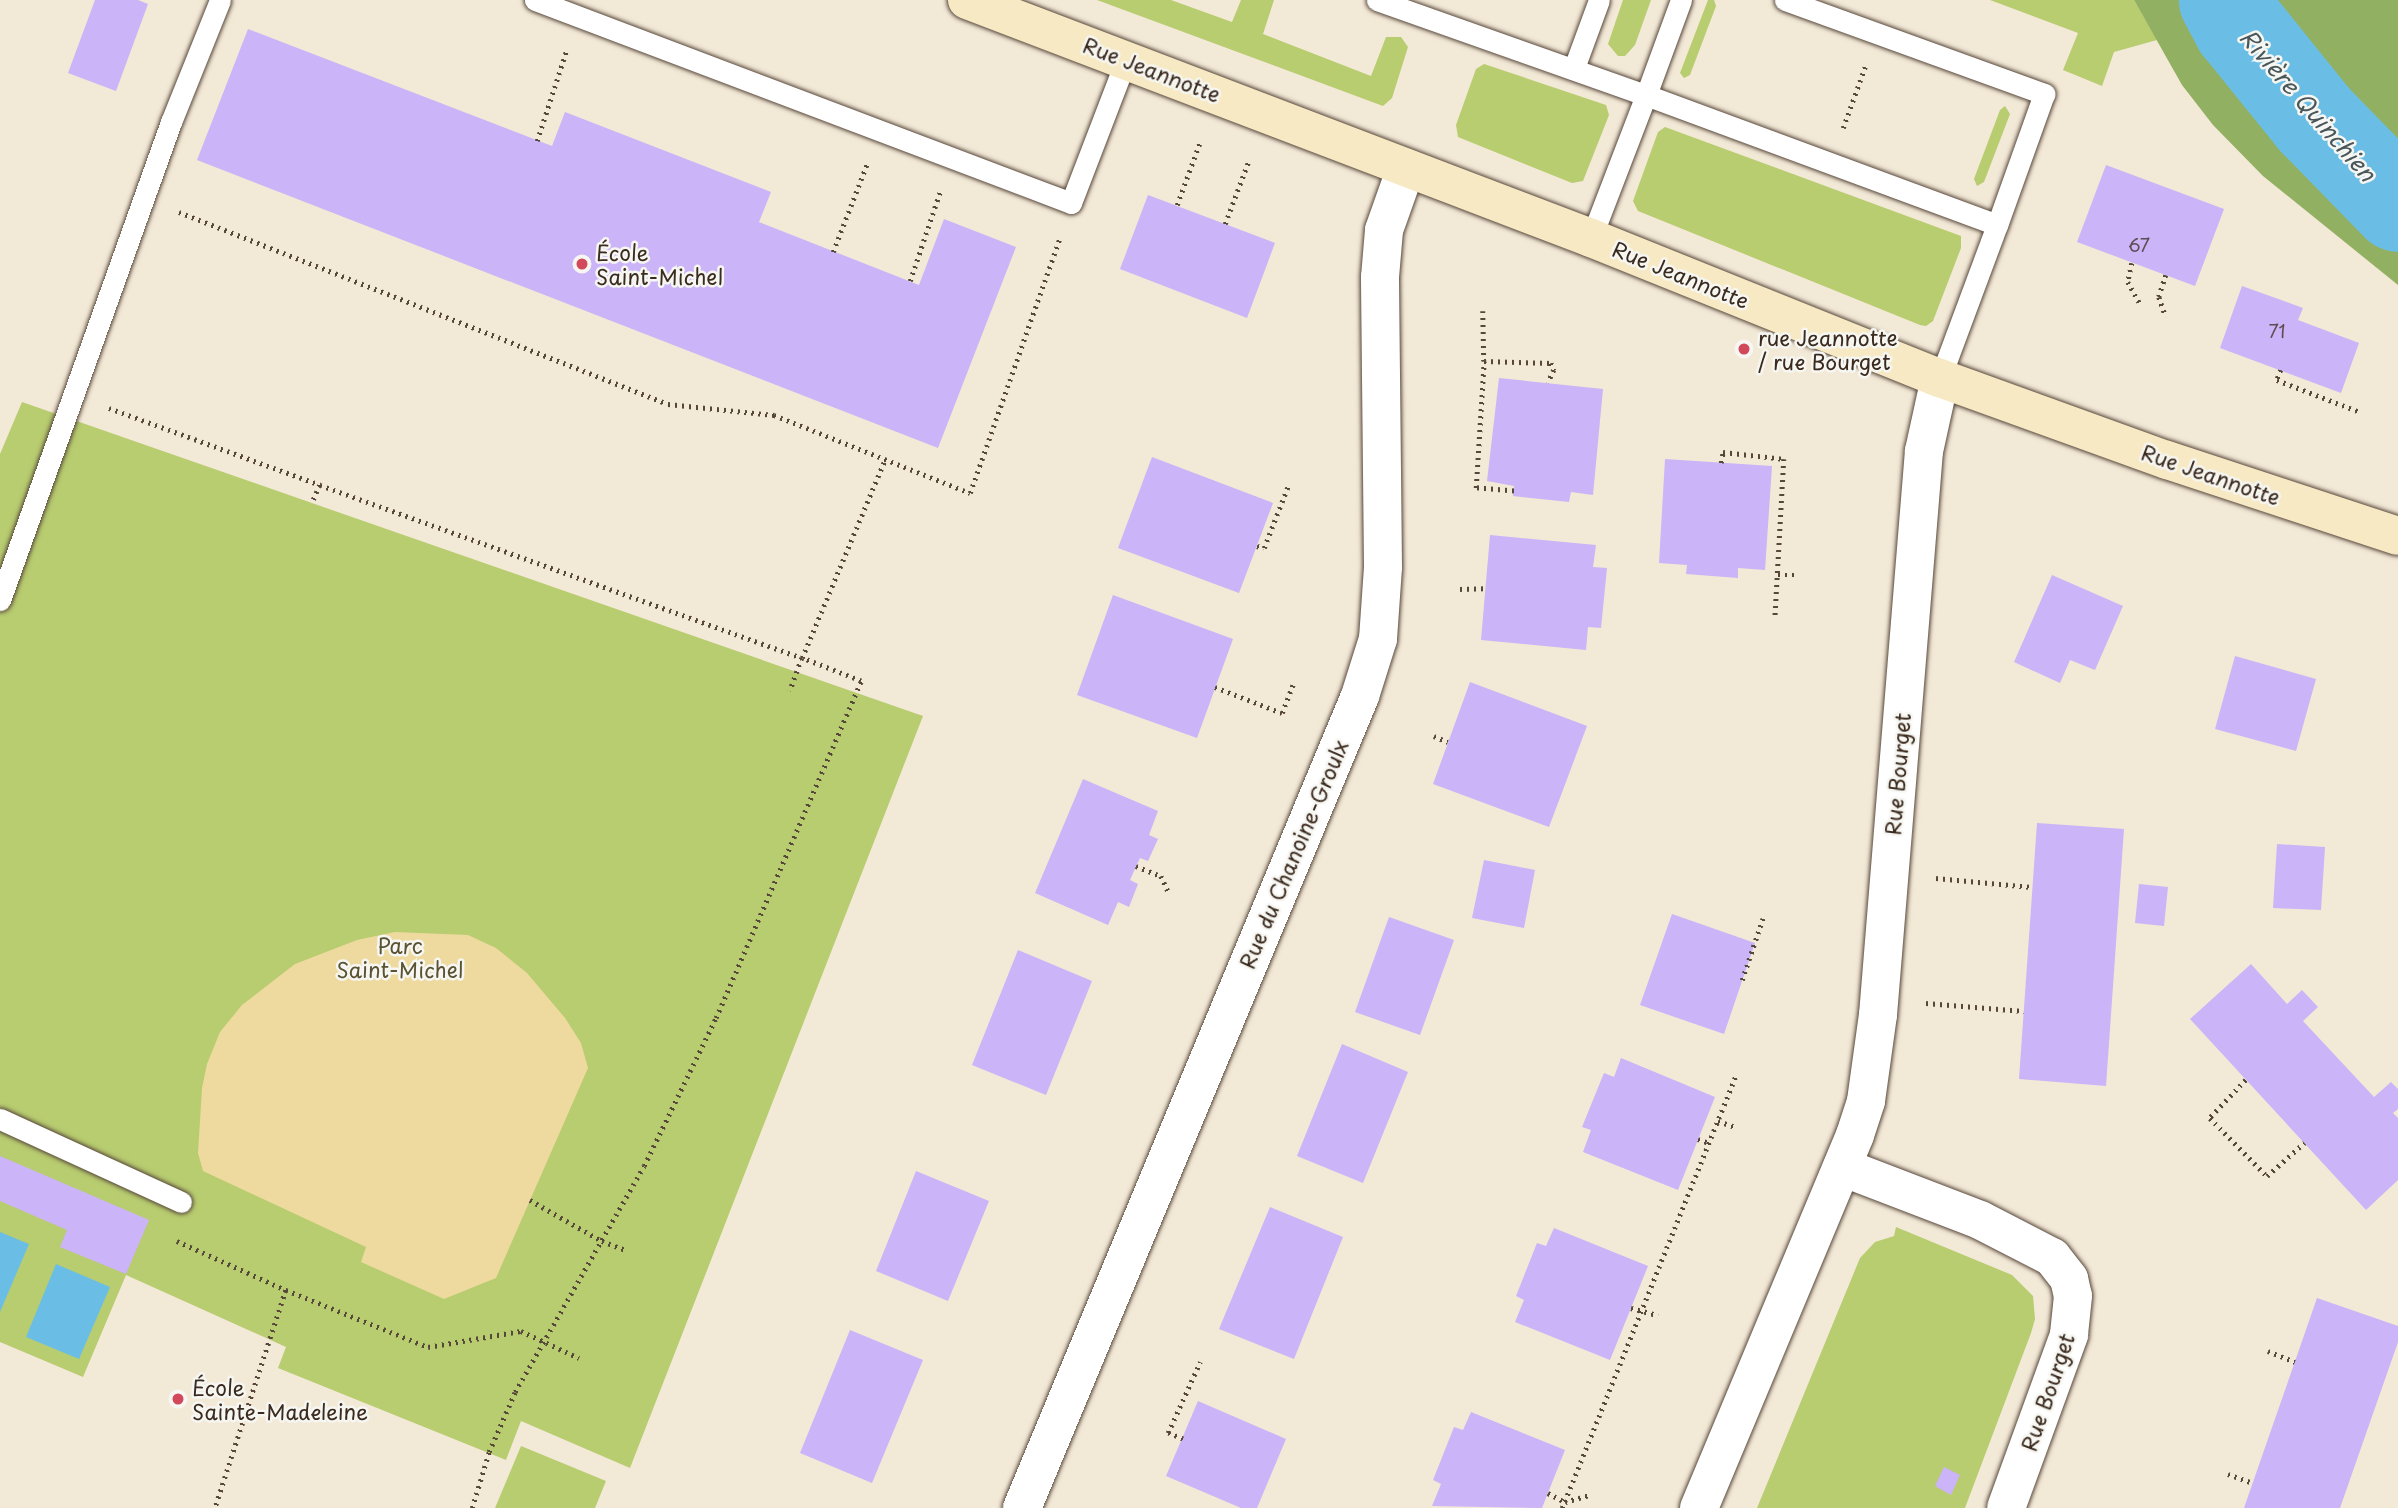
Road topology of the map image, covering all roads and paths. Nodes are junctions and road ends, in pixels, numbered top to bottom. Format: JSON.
{"nodes":[{"id":1,"x":220,"y":0,"type":"edge"},
{"id":2,"x":535,"y":0,"type":"edge"},
{"id":3,"x":967,"y":0,"type":"edge"},
{"id":4,"x":1377,"y":0,"type":"edge"},
{"id":5,"x":1599,"y":0,"type":"edge"},
{"id":6,"x":1681,"y":0,"type":"edge"},
{"id":7,"x":1785,"y":0,"type":"edge"},
{"id":8,"x":1399,"y":4,"type":"edge"},
{"id":9,"x":1876,"y":33,"type":"junction"},
{"id":10,"x":1126,"y":60,"type":"junction"},
{"id":11,"x":1574,"y":68,"type":"junction"},
{"id":12,"x":560,"y":70,"type":"dead end"},
{"id":13,"x":1646,"y":95,"type":"junction"},
{"id":14,"x":537,"y":141,"type":"dead end"},
{"id":15,"x":1200,"y":142,"type":"dead end"},
{"id":16,"x":1249,"y":160,"type":"dead end"},
{"id":17,"x":1831,"y":163,"type":"junction"},
{"id":18,"x":1406,"y":167,"type":"junction"},
{"id":19,"x":861,"y":181,"type":"dead end"},
{"id":20,"x":1177,"y":205,"type":"dead end"},
{"id":21,"x":935,"y":207,"type":"dead end"},
{"id":22,"x":175,"y":211,"type":"dead end"},
{"id":23,"x":1225,"y":224,"type":"dead end"},
{"id":24,"x":1997,"y":225,"type":"junction"},
{"id":25,"x":1062,"y":230,"type":"dead end"},
{"id":26,"x":1591,"y":238,"type":"junction"},
{"id":27,"x":833,"y":251,"type":"dead end"},
{"id":28,"x":2132,"y":263,"type":"dead end"},
{"id":29,"x":2166,"y":275,"type":"dead end"},
{"id":30,"x":910,"y":281,"type":"dead end"},
{"id":31,"x":2141,"y":305,"type":"dead end"},
{"id":32,"x":1483,"y":311,"type":"dead end"},
{"id":33,"x":2166,"y":317,"type":"dead end"},
{"id":34,"x":1484,"y":361,"type":"junction"},
{"id":35,"x":2281,"y":370,"type":"dead end"},
{"id":36,"x":1940,"y":378,"type":"junction"},
{"id":37,"x":1548,"y":383,"type":"dead end"},
{"id":38,"x":101,"y":406,"type":"dead end"},
{"id":39,"x":2360,"y":412,"type":"dead end"},
{"id":40,"x":885,"y":460,"type":"junction"},
{"id":41,"x":1721,"y":463,"type":"dead end"},
{"id":42,"x":320,"y":485,"type":"junction"},
{"id":43,"x":1288,"y":486,"type":"dead end"},
{"id":44,"x":1514,"y":491,"type":"dead end"},
{"id":45,"x":312,"y":503,"type":"dead end"},
{"id":46,"x":2398,"y":536,"type":"edge"},
{"id":47,"x":1257,"y":546,"type":"dead end"},
{"id":48,"x":1778,"y":575,"type":"junction"},
{"id":49,"x":1796,"y":575,"type":"dead end"},
{"id":50,"x":1485,"y":588,"type":"dead end"},
{"id":51,"x":1460,"y":589,"type":"dead end"},
{"id":52,"x":0,"y":600,"type":"edge"},
{"id":53,"x":1775,"y":619,"type":"dead end"},
{"id":54,"x":802,"y":659,"type":"junction"},
{"id":55,"x":1294,"y":682,"type":"dead end"},
{"id":56,"x":1216,"y":687,"type":"dead end"},
{"id":57,"x":790,"y":691,"type":"dead end"},
{"id":58,"x":1434,"y":736,"type":"dead end"},
{"id":59,"x":1448,"y":742,"type":"dead end"},
{"id":60,"x":1136,"y":866,"type":"dead end"},
{"id":61,"x":1935,"y":878,"type":"dead end"},
{"id":62,"x":2032,"y":887,"type":"dead end"},
{"id":63,"x":1168,"y":891,"type":"dead end"},
{"id":64,"x":1763,"y":918,"type":"dead end"},
{"id":65,"x":1742,"y":980,"type":"dead end"},
{"id":66,"x":1926,"y":1003,"type":"dead end"},
{"id":67,"x":2024,"y":1012,"type":"dead end"},
{"id":68,"x":1736,"y":1075,"type":"dead end"},
{"id":69,"x":2246,"y":1080,"type":"dead end"},
{"id":70,"x":0,"y":1119,"type":"edge"},
{"id":71,"x":1718,"y":1121,"type":"junction"},
{"id":72,"x":1735,"y":1127,"type":"dead end"},
{"id":73,"x":1698,"y":1139,"type":"dead end"},
{"id":74,"x":1709,"y":1143,"type":"junction"},
{"id":75,"x":2304,"y":1143,"type":"dead end"},
{"id":76,"x":1842,"y":1167,"type":"junction"},
{"id":77,"x":530,"y":1200,"type":"dead end"},
{"id":78,"x":181,"y":1202,"type":"dead end"},
{"id":79,"x":168,"y":1237,"type":"dead end"},
{"id":80,"x":602,"y":1241,"type":"junction"},
{"id":81,"x":625,"y":1250,"type":"dead end"},
{"id":82,"x":286,"y":1290,"type":"junction"},
{"id":83,"x":1631,"y":1308,"type":"dead end"},
{"id":84,"x":1643,"y":1310,"type":"junction"},
{"id":85,"x":1658,"y":1315,"type":"dead end"},
{"id":86,"x":543,"y":1340,"type":"junction"},
{"id":87,"x":2268,"y":1351,"type":"dead end"},
{"id":88,"x":579,"y":1358,"type":"dead end"},
{"id":89,"x":1200,"y":1362,"type":"dead end"},
{"id":90,"x":2295,"y":1362,"type":"dead end"},
{"id":91,"x":1182,"y":1439,"type":"dead end"},
{"id":92,"x":2228,"y":1474,"type":"dead end"},
{"id":93,"x":2253,"y":1483,"type":"dead end"},
{"id":94,"x":1548,"y":1493,"type":"dead end"},
{"id":95,"x":1590,"y":1495,"type":"dead end"},
{"id":96,"x":1565,"y":1502,"type":"junction"},
{"id":97,"x":215,"y":1508,"type":"edge"},
{"id":98,"x":472,"y":1508,"type":"edge"},
{"id":99,"x":1022,"y":1508,"type":"edge"},
{"id":100,"x":1562,"y":1508,"type":"edge"},
{"id":101,"x":1699,"y":1508,"type":"edge"},
{"id":102,"x":2006,"y":1508,"type":"edge"}],
"edges":[{"from":1,"to":52,"type":"lane"},
{"from":2,"to":10,"type":"lane"},
{"from":3,"to":10,"type":"main road","name":"Rue Jeannotte"},
{"from":4,"to":8,"type":"lane"},
{"from":5,"to":11,"type":"lane"},
{"from":6,"to":13,"type":"lane"},
{"from":7,"to":9,"type":"lane"},
{"from":8,"to":11,"type":"lane"},
{"from":9,"to":17,"type":"path"},
{"from":9,"to":24,"type":"lane"},
{"from":10,"to":18,"type":"main road","name":"Rue Jeannotte"},
{"from":11,"to":13,"type":"lane"},
{"from":12,"to":14,"type":"path"},
{"from":13,"to":17,"type":"lane"},
{"from":13,"to":26,"type":"lane"},
{"from":15,"to":20,"type":"path"},
{"from":16,"to":23,"type":"path"},
{"from":17,"to":24,"type":"lane"},
{"from":18,"to":26,"type":"main road","name":"Rue Jeannotte"},
{"from":18,"to":99,"type":"street","name":"Rue du Chanoine-Groulx"},
{"from":19,"to":27,"type":"path"},
{"from":21,"to":30,"type":"path"},
{"from":22,"to":40,"type":"path"},
{"from":24,"to":36,"type":"lane"},
{"from":25,"to":40,"type":"path"},
{"from":26,"to":36,"type":"main road","name":"Rue Jeannotte"},
{"from":28,"to":31,"type":"path"},
{"from":29,"to":33,"type":"path"},
{"from":32,"to":34,"type":"path"},
{"from":34,"to":37,"type":"path"},
{"from":34,"to":44,"type":"path"},
{"from":35,"to":39,"type":"path"},
{"from":36,"to":46,"type":"main road","name":"Rue Jeannotte"},
{"from":36,"to":76,"type":"street","name":"Rue Bourget"},
{"from":38,"to":42,"type":"path"},
{"from":40,"to":54,"type":"path"},
{"from":41,"to":48,"type":"path"},
{"from":42,"to":45,"type":"path"},
{"from":42,"to":54,"type":"path"},
{"from":43,"to":47,"type":"path"},
{"from":48,"to":49,"type":"path"},
{"from":48,"to":53,"type":"path"},
{"from":50,"to":51,"type":"path"},
{"from":54,"to":57,"type":"path"},
{"from":54,"to":80,"type":"path"},
{"from":55,"to":56,"type":"path"},
{"from":58,"to":59,"type":"path"},
{"from":60,"to":63,"type":"path"},
{"from":61,"to":62,"type":"path"},
{"from":64,"to":65,"type":"path"},
{"from":66,"to":67,"type":"path"},
{"from":68,"to":71,"type":"path"},
{"from":69,"to":75,"type":"path"},
{"from":70,"to":78,"type":"lane"},
{"from":71,"to":72,"type":"path"},
{"from":71,"to":74,"type":"path"},
{"from":73,"to":74,"type":"path"},
{"from":74,"to":84,"type":"path"},
{"from":76,"to":101,"type":"street","name":"Rue Bourget"},
{"from":76,"to":102,"type":"street","name":"Rue Bourget"},
{"from":77,"to":80,"type":"path"},
{"from":79,"to":82,"type":"path"},
{"from":80,"to":81,"type":"path"},
{"from":80,"to":86,"type":"path"},
{"from":82,"to":86,"type":"path"},
{"from":82,"to":97,"type":"path"},
{"from":83,"to":84,"type":"path"},
{"from":84,"to":85,"type":"path"},
{"from":84,"to":96,"type":"path"},
{"from":86,"to":88,"type":"path"},
{"from":86,"to":98,"type":"path"},
{"from":87,"to":90,"type":"path"},
{"from":89,"to":91,"type":"path"},
{"from":92,"to":93,"type":"path"},
{"from":94,"to":96,"type":"path"},
{"from":95,"to":96,"type":"path"},
{"from":96,"to":100,"type":"path"}]}
